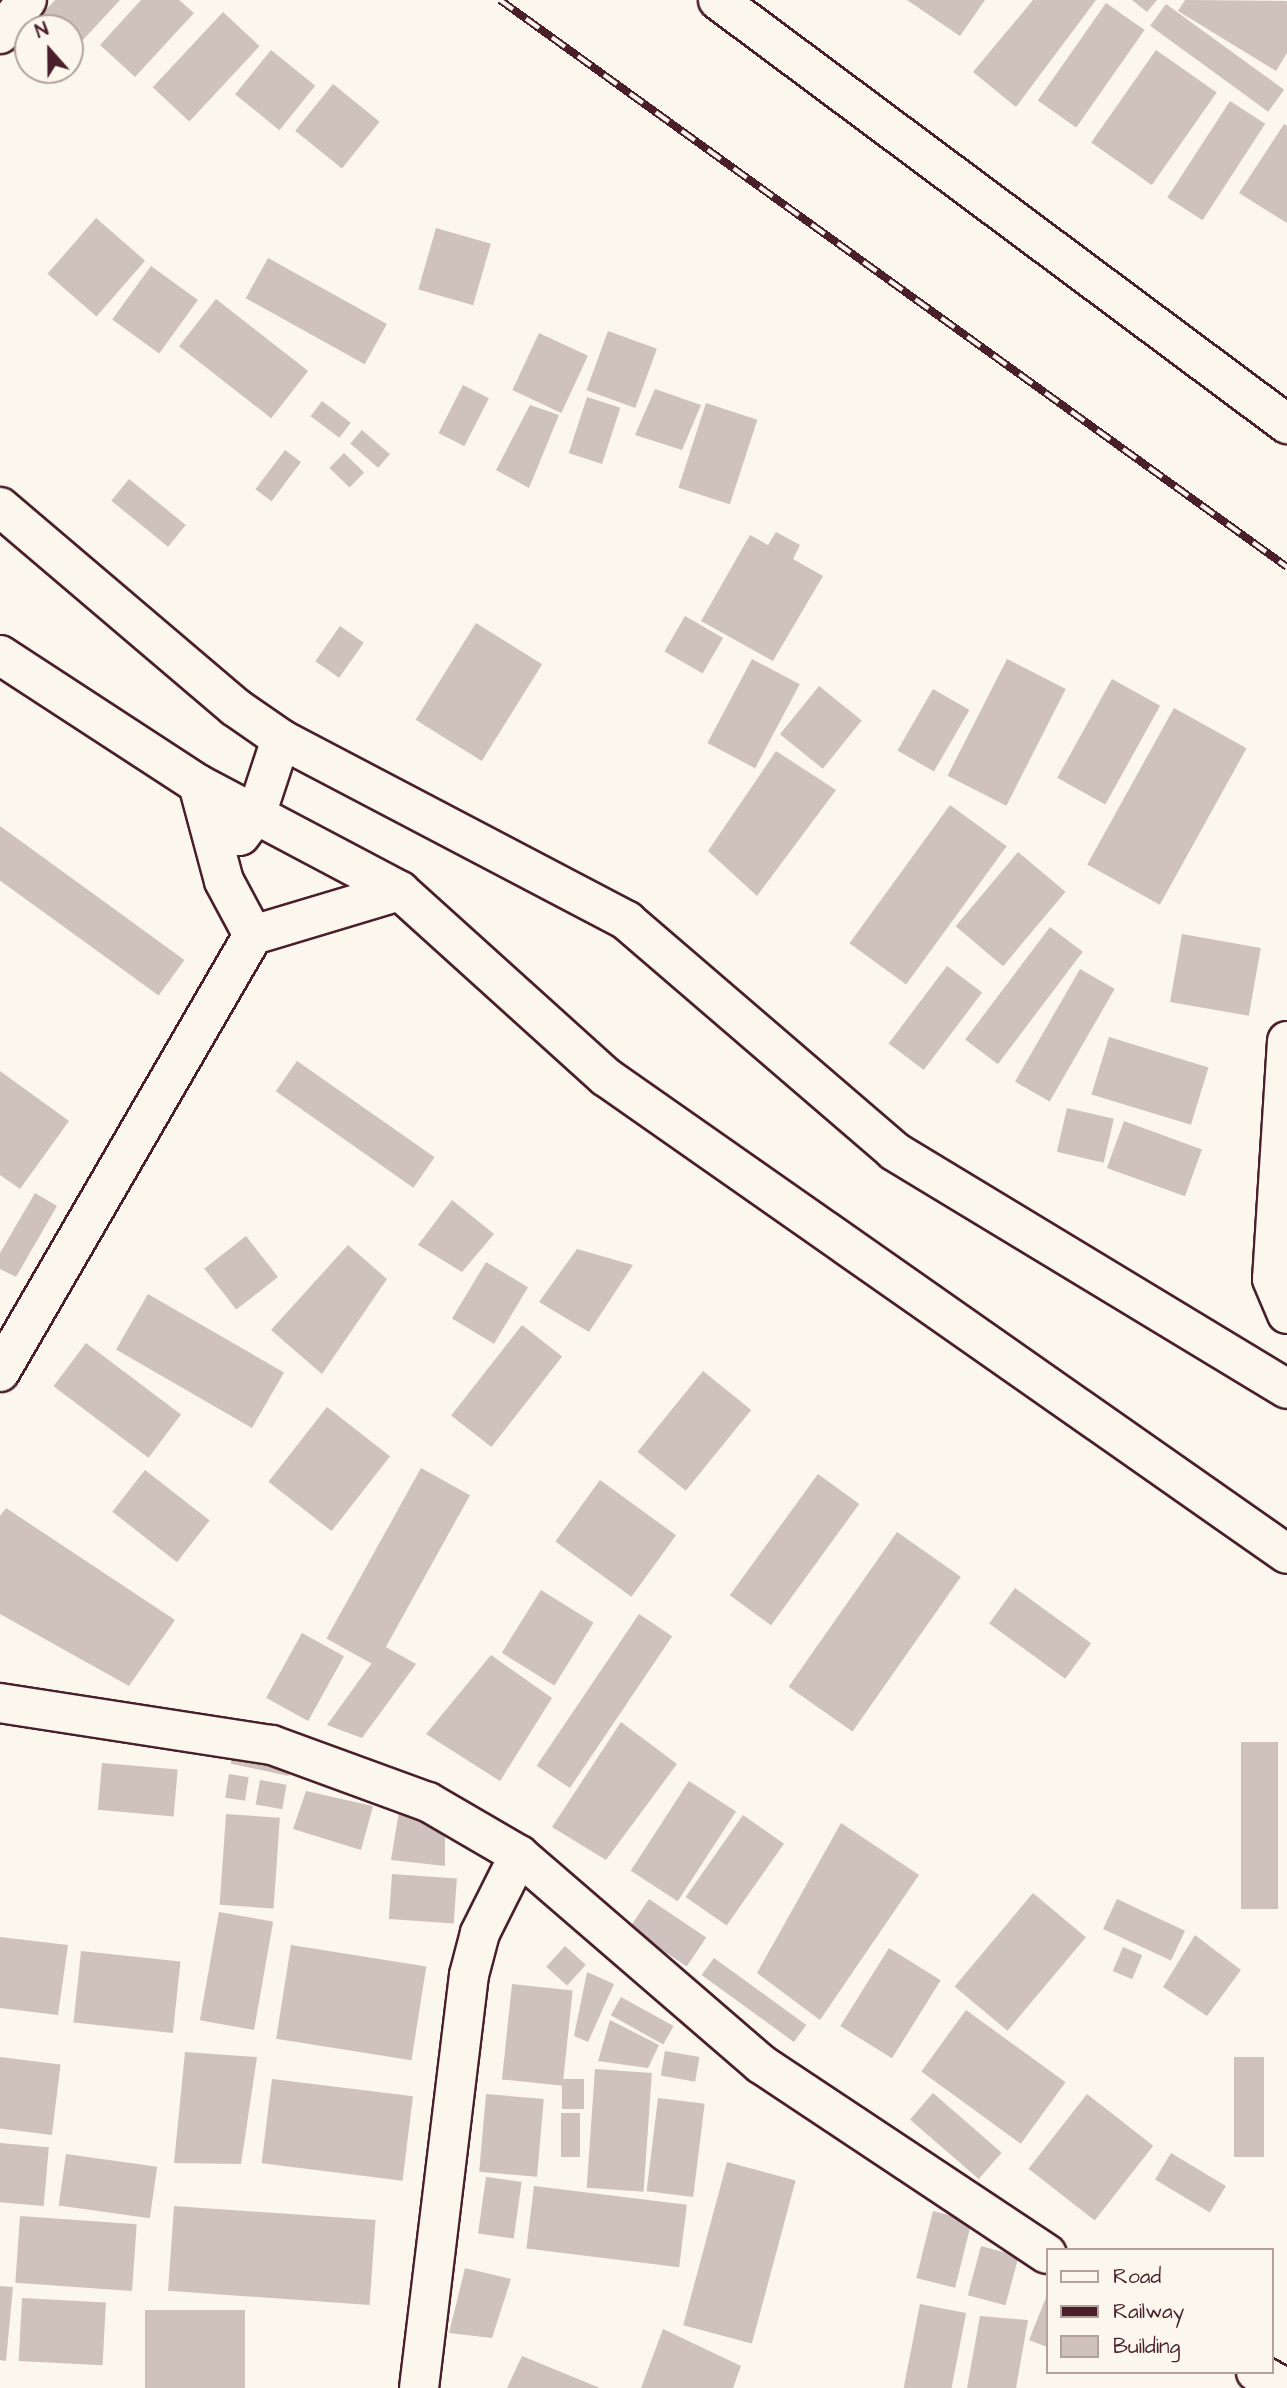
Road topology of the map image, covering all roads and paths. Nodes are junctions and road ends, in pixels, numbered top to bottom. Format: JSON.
{"nodes":[{"id":1,"x":27,"y":0,"type":"edge"},
{"id":2,"x":718,"y":0,"type":"edge"},
{"id":3,"x":0,"y":34,"type":"edge"},
{"id":4,"x":1287,"y":424,"type":"edge"},
{"id":5,"x":0,"y":507,"type":"edge"},
{"id":6,"x":0,"y":654,"type":"edge"},
{"id":7,"x":281,"y":739,"type":"junction"},
{"id":8,"x":198,"y":784,"type":"junction"},
{"id":9,"x":256,"y":815,"type":"junction"},
{"id":10,"x":224,"y":881,"type":"junction"},
{"id":11,"x":400,"y":891,"type":"junction"},
{"id":12,"x":253,"y":935,"type":"junction"},
{"id":13,"x":1287,"y":1041,"type":"edge"},
{"id":14,"x":1287,"y":1314,"type":"edge"},
{"id":15,"x":0,"y":1372,"type":"edge"},
{"id":16,"x":1287,"y":1388,"type":"edge"},
{"id":17,"x":1287,"y":1554,"type":"edge"},
{"id":18,"x":0,"y":1703,"type":"edge"},
{"id":19,"x":519,"y":1855,"type":"junction"},
{"id":20,"x":1046,"y":2253,"type":"edge"},
{"id":21,"x":1260,"y":2374,"type":"edge"},
{"id":22,"x":419,"y":2388,"type":"edge"},
{"id":23,"x":1286,"y":2388,"type":"edge"}],
"edges":[{"from":1,"to":3,"type":"street"},
{"from":2,"to":4,"type":"street"},
{"from":5,"to":7,"type":"street"},
{"from":6,"to":8,"type":"street"},
{"from":7,"to":9,"type":"street"},
{"from":7,"to":16,"type":"street"},
{"from":8,"to":9,"type":"street"},
{"from":8,"to":10,"type":"street"},
{"from":9,"to":10,"type":"street"},
{"from":9,"to":11,"type":"street"},
{"from":10,"to":12,"type":"street"},
{"from":11,"to":12,"type":"street"},
{"from":11,"to":17,"type":"street"},
{"from":12,"to":15,"type":"street"},
{"from":13,"to":14,"type":"street"},
{"from":18,"to":19,"type":"street"},
{"from":19,"to":20,"type":"street"},
{"from":19,"to":22,"type":"street"},
{"from":21,"to":23,"type":"street"}]}
